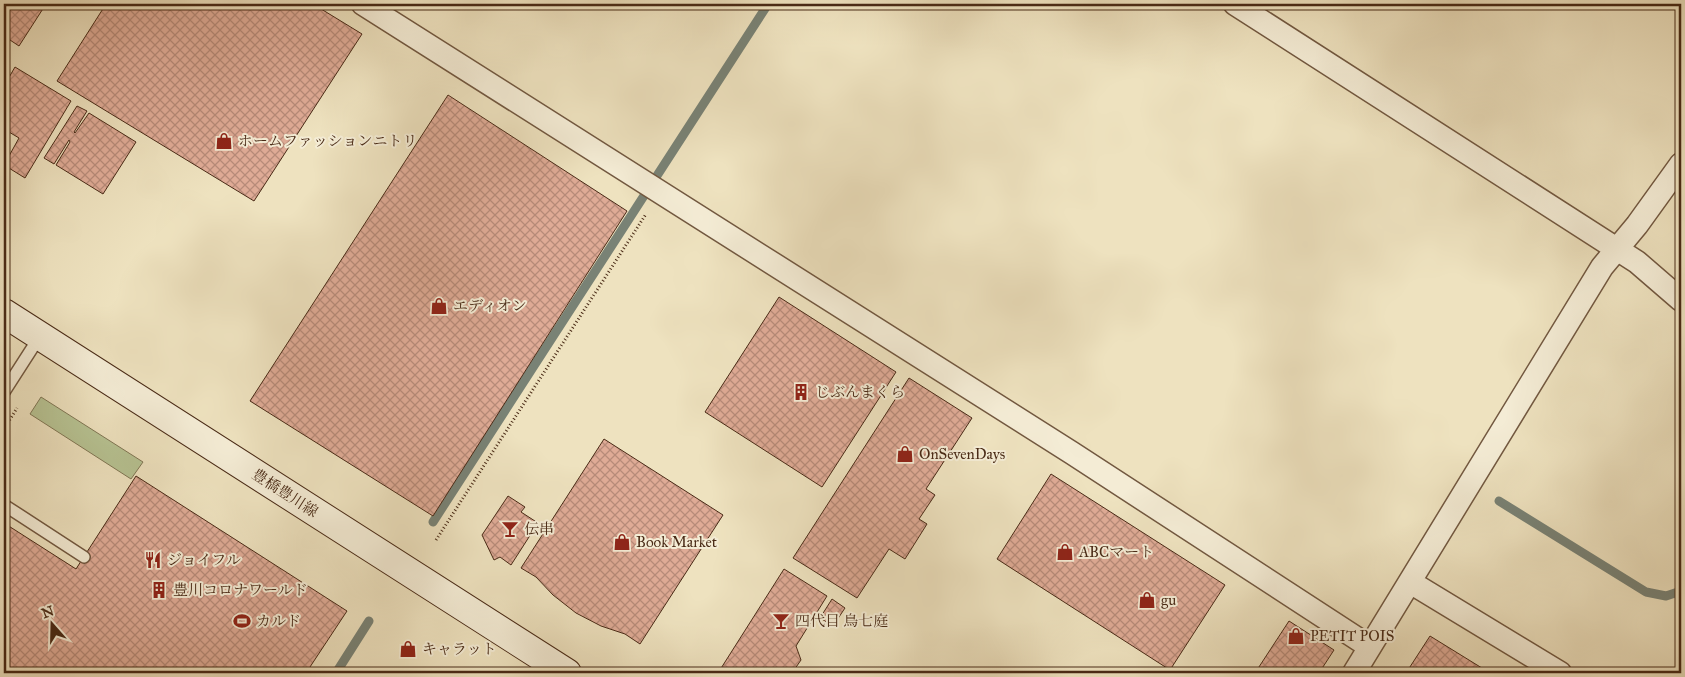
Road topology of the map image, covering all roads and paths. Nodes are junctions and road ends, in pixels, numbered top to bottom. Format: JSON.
{"nodes":[{"id":1,"x":363,"y":4,"type":"edge"},
{"id":2,"x":1235,"y":4,"type":"edge"},
{"id":3,"x":1681,"y":164,"type":"edge"},
{"id":4,"x":654,"y":189,"type":"junction"},
{"id":5,"x":1617,"y":249,"type":"junction"},
{"id":6,"x":1681,"y":300,"type":"edge"},
{"id":7,"x":4,"y":313,"type":"edge"},
{"id":8,"x":40,"y":336,"type":"junction"},
{"id":9,"x":4,"y":392,"type":"edge"},
{"id":10,"x":4,"y":505,"type":"edge"},
{"id":11,"x":436,"y":540,"type":"dead end"},
{"id":12,"x":84,"y":557,"type":"dead end"},
{"id":13,"x":1410,"y":582,"type":"junction"},
{"id":14,"x":1370,"y":647,"type":"junction"},
{"id":15,"x":567,"y":673,"type":"edge"},
{"id":16,"x":1354,"y":673,"type":"edge"},
{"id":17,"x":1560,"y":673,"type":"edge"}],
"edges":[{"from":1,"to":4,"type":"street"},
{"from":2,"to":5,"type":"street"},
{"from":3,"to":5,"type":"street"},
{"from":4,"to":11,"type":"path"},
{"from":4,"to":14,"type":"street"},
{"from":5,"to":6,"type":"street"},
{"from":5,"to":13,"type":"street"},
{"from":7,"to":8,"type":"main road","name":"豊橋豊川線"},
{"from":8,"to":9,"type":"lane"},
{"from":8,"to":15,"type":"main road","name":"豊橋豊川線"},
{"from":10,"to":12,"type":"lane"},
{"from":13,"to":14,"type":"street"},
{"from":13,"to":17,"type":"street"},
{"from":14,"to":16,"type":"street"}]}
